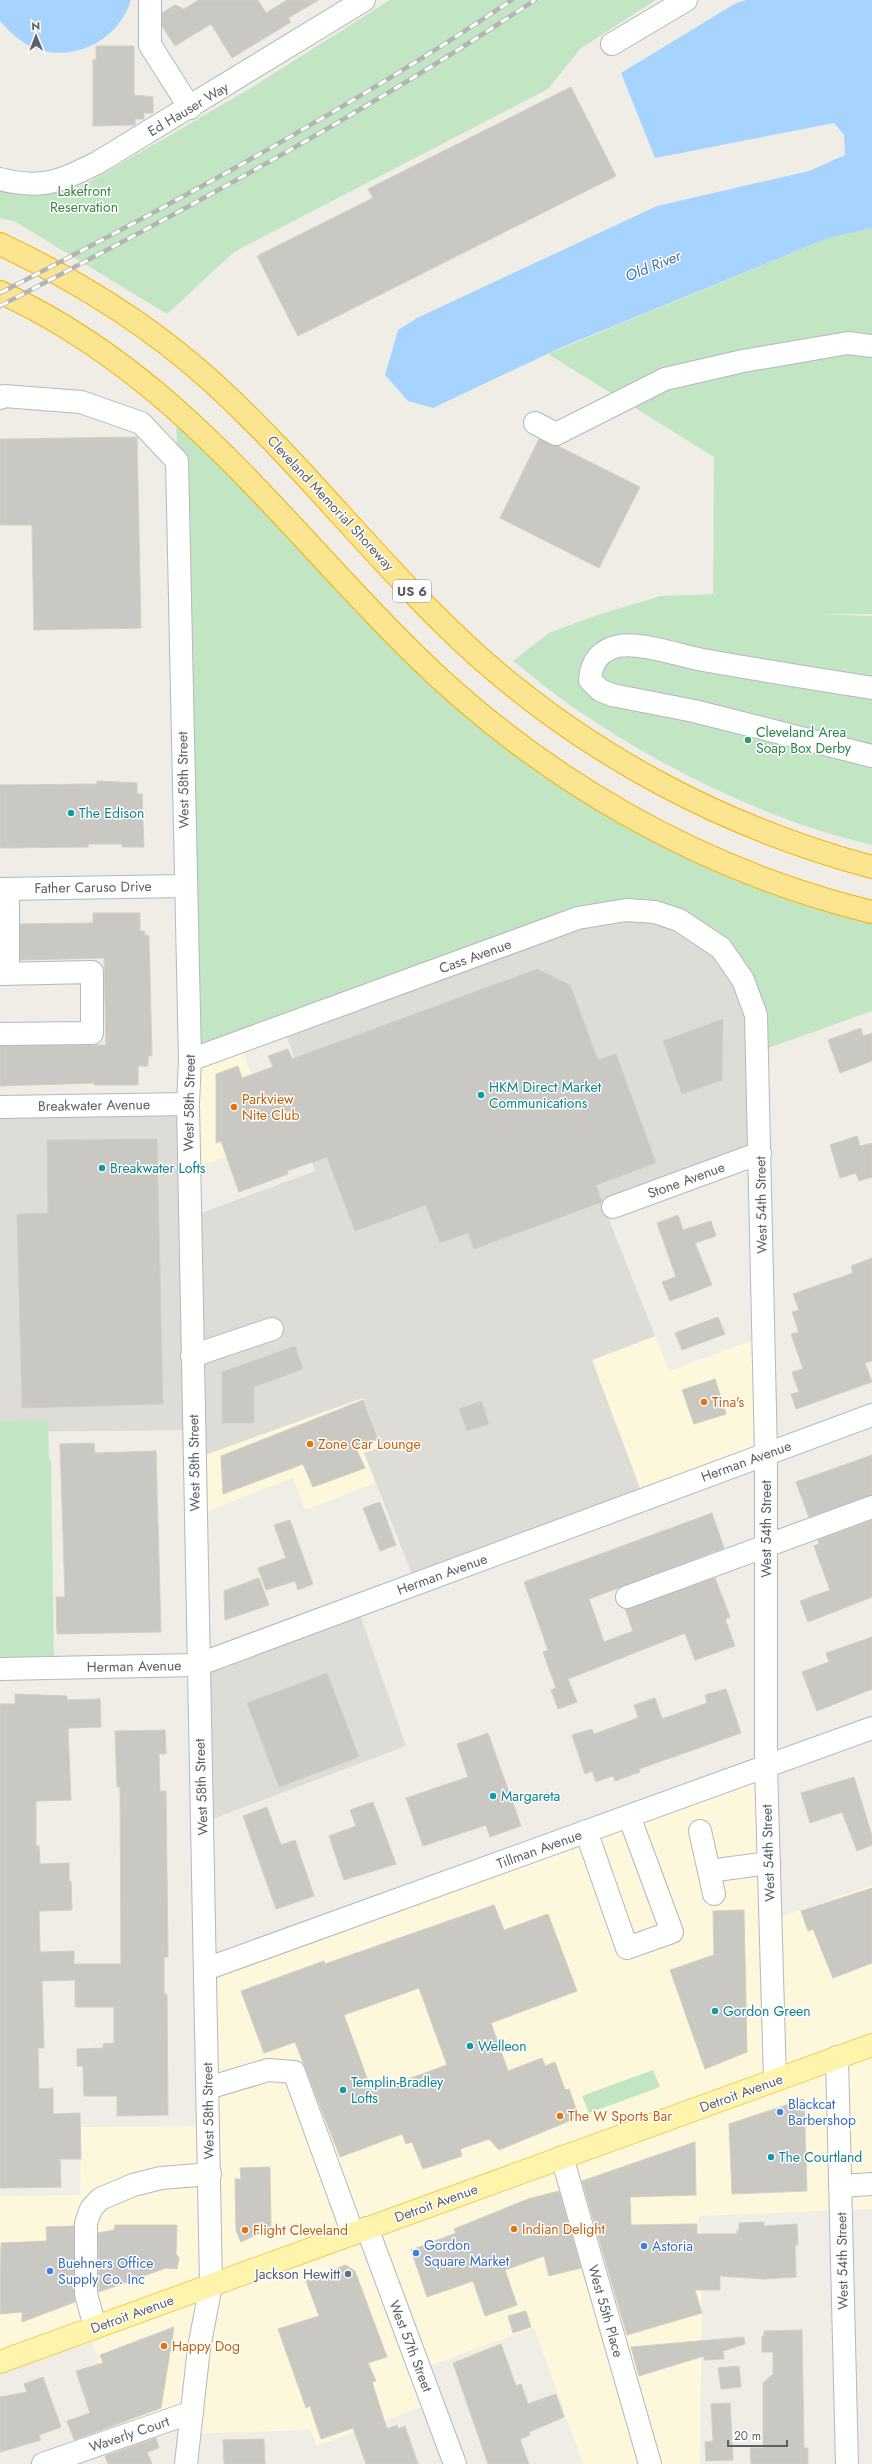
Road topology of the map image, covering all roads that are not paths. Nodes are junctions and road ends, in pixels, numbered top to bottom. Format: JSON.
{"nodes":[{"id":1,"x":150,"y":0,"type":"edge"},
{"id":2,"x":364,"y":0,"type":"edge"},
{"id":3,"x":686,"y":0,"type":"edge"},
{"id":4,"x":612,"y":44,"type":"dead end"},
{"id":5,"x":190,"y":108,"type":"junction"},
{"id":6,"x":0,"y":179,"type":"edge"},
{"id":7,"x":0,"y":244,"type":"edge"},
{"id":8,"x":0,"y":292,"type":"edge"},
{"id":9,"x":872,"y":346,"type":"edge"},
{"id":10,"x":0,"y":398,"type":"edge"},
{"id":11,"x":535,"y":424,"type":"dead end"},
{"id":12,"x":872,"y":688,"type":"edge"},
{"id":13,"x":872,"y":756,"type":"edge"},
{"id":14,"x":872,"y":867,"type":"edge"},
{"id":15,"x":186,"y":886,"type":"junction"},
{"id":16,"x":4,"y":889,"type":"edge"},
{"id":17,"x":872,"y":912,"type":"edge"},
{"id":18,"x":4,"y":973,"type":"edge"},
{"id":19,"x":743,"y":980,"type":"joint"},
{"id":20,"x":0,"y":1034,"type":"edge"},
{"id":21,"x":190,"y":1060,"type":"junction"},
{"id":22,"x":188,"y":1104,"type":"junction"},
{"id":23,"x":0,"y":1107,"type":"edge"},
{"id":24,"x":760,"y":1153,"type":"junction"},
{"id":25,"x":613,"y":1207,"type":"dead end"},
{"id":26,"x":272,"y":1329,"type":"dead end"},
{"id":27,"x":192,"y":1356,"type":"junction"},
{"id":28,"x":872,"y":1415,"type":"edge"},
{"id":29,"x":766,"y":1454,"type":"junction"},
{"id":30,"x":872,"y":1507,"type":"edge"},
{"id":31,"x":766,"y":1546,"type":"junction"},
{"id":32,"x":627,"y":1597,"type":"dead end"},
{"id":33,"x":198,"y":1665,"type":"junction"},
{"id":34,"x":0,"y":1669,"type":"edge"},
{"id":35,"x":872,"y":1728,"type":"edge"},
{"id":36,"x":766,"y":1766,"type":"junction"},
{"id":37,"x":629,"y":1816,"type":"junction"},
{"id":38,"x":586,"y":1831,"type":"junction"},
{"id":39,"x":700,"y":1831,"type":"dead end"},
{"id":40,"x":769,"y":1863,"type":"junction"},
{"id":41,"x":709,"y":1872,"type":"junction"},
{"id":42,"x":714,"y":1894,"type":"dead end"},
{"id":43,"x":206,"y":1969,"type":"junction"},
{"id":44,"x":872,"y":2045,"type":"edge"},
{"id":45,"x":838,"y":2057,"type":"junction"},
{"id":46,"x":775,"y":2080,"type":"junction"},
{"id":47,"x":208,"y":2088,"type":"junction"},
{"id":48,"x":562,"y":2157,"type":"junction"},
{"id":49,"x":210,"y":2174,"type":"junction"},
{"id":50,"x":872,"y":2184,"type":"edge"},
{"id":51,"x":840,"y":2186,"type":"junction"},
{"id":52,"x":360,"y":2231,"type":"junction"},
{"id":53,"x":212,"y":2285,"type":"junction"},
{"id":54,"x":95,"y":2327,"type":"junction"},
{"id":55,"x":0,"y":2362,"type":"edge"},
{"id":56,"x":192,"y":2412,"type":"junction"},
{"id":57,"x":43,"y":2464,"type":"edge"},
{"id":58,"x":186,"y":2464,"type":"edge"},
{"id":59,"x":455,"y":2464,"type":"edge"},
{"id":60,"x":650,"y":2464,"type":"edge"},
{"id":61,"x":847,"y":2464,"type":"edge"}],
"edges":[{"from":1,"to":5,"type":"street"},
{"from":2,"to":5,"type":"street","name":"Ed Hauser Way"},
{"from":3,"to":4,"type":"street"},
{"from":5,"to":6,"type":"street","name":"Ed Hauser Way"},
{"from":7,"to":14,"type":"highway","name":"Cleveland Memorial Shoreway","number":"US 6"},
{"from":8,"to":17,"type":"highway"},
{"from":9,"to":11,"type":"street"},
{"from":10,"to":15,"type":"street","name":"West 58th Street"},
{"from":12,"to":13,"type":"street"},
{"from":15,"to":16,"type":"street","name":"Father Caruso Drive"},
{"from":15,"to":21,"type":"street","name":"West 58th Street"},
{"from":16,"to":18,"type":"street"},
{"from":18,"to":20,"type":"street"},
{"from":19,"to":21,"type":"street","name":"Cass Avenue"},
{"from":19,"to":24,"type":"street","name":"West 54th Street"},
{"from":21,"to":22,"type":"street","name":"West 58th Street"},
{"from":22,"to":23,"type":"street","name":"Breakwater Avenue"},
{"from":22,"to":27,"type":"street","name":"West 58th Street"},
{"from":24,"to":25,"type":"street","name":"Stone Avenue"},
{"from":24,"to":29,"type":"street","name":"West 54th Street"},
{"from":26,"to":27,"type":"street"},
{"from":27,"to":33,"type":"street","name":"West 58th Street"},
{"from":28,"to":29,"type":"street","name":"Herman Avenue"},
{"from":29,"to":31,"type":"street","name":"West 54th Street"},
{"from":29,"to":33,"type":"street","name":"Herman Avenue"},
{"from":30,"to":31,"type":"street"},
{"from":31,"to":32,"type":"street"},
{"from":31,"to":36,"type":"street","name":"West 54th Street"},
{"from":33,"to":34,"type":"street","name":"Herman Avenue"},
{"from":33,"to":43,"type":"street","name":"West 58th Street"},
{"from":35,"to":36,"type":"street","name":"Tillman Avenue"},
{"from":36,"to":37,"type":"street","name":"Tillman Avenue"},
{"from":36,"to":40,"type":"street","name":"West 54th Street"},
{"from":37,"to":38,"type":"street","name":"Tillman Avenue"},
{"from":37,"to":38,"type":"street"},
{"from":38,"to":43,"type":"street","name":"Tillman Avenue"},
{"from":39,"to":41,"type":"street"},
{"from":40,"to":41,"type":"street"},
{"from":40,"to":46,"type":"street","name":"West 54th Street"},
{"from":41,"to":42,"type":"street"},
{"from":43,"to":47,"type":"street","name":"West 58th Street"},
{"from":44,"to":45,"type":"main road","name":"Detroit Avenue"},
{"from":45,"to":46,"type":"main road","name":"Detroit Avenue"},
{"from":45,"to":51,"type":"street","name":"West 54th Street"},
{"from":46,"to":48,"type":"main road","name":"Detroit Avenue"},
{"from":47,"to":49,"type":"street","name":"West 58th Street"},
{"from":47,"to":52,"type":"street","name":"West 57th Street"},
{"from":48,"to":52,"type":"main road","name":"Detroit Avenue"},
{"from":48,"to":60,"type":"street","name":"West 55th Place"},
{"from":49,"to":53,"type":"street","name":"West 58th Street"},
{"from":49,"to":54,"type":"street"},
{"from":50,"to":51,"type":"street"},
{"from":51,"to":61,"type":"street","name":"West 54th Street"},
{"from":52,"to":53,"type":"main road","name":"Detroit Avenue"},
{"from":52,"to":59,"type":"street","name":"West 57th Street"},
{"from":53,"to":54,"type":"main road","name":"Detroit Avenue"},
{"from":53,"to":56,"type":"street","name":"West 58th Street"},
{"from":54,"to":55,"type":"main road","name":"Detroit Avenue"},
{"from":56,"to":57,"type":"street","name":"Waverly Court"},
{"from":56,"to":58,"type":"street","name":"West 58th Street"}]}
